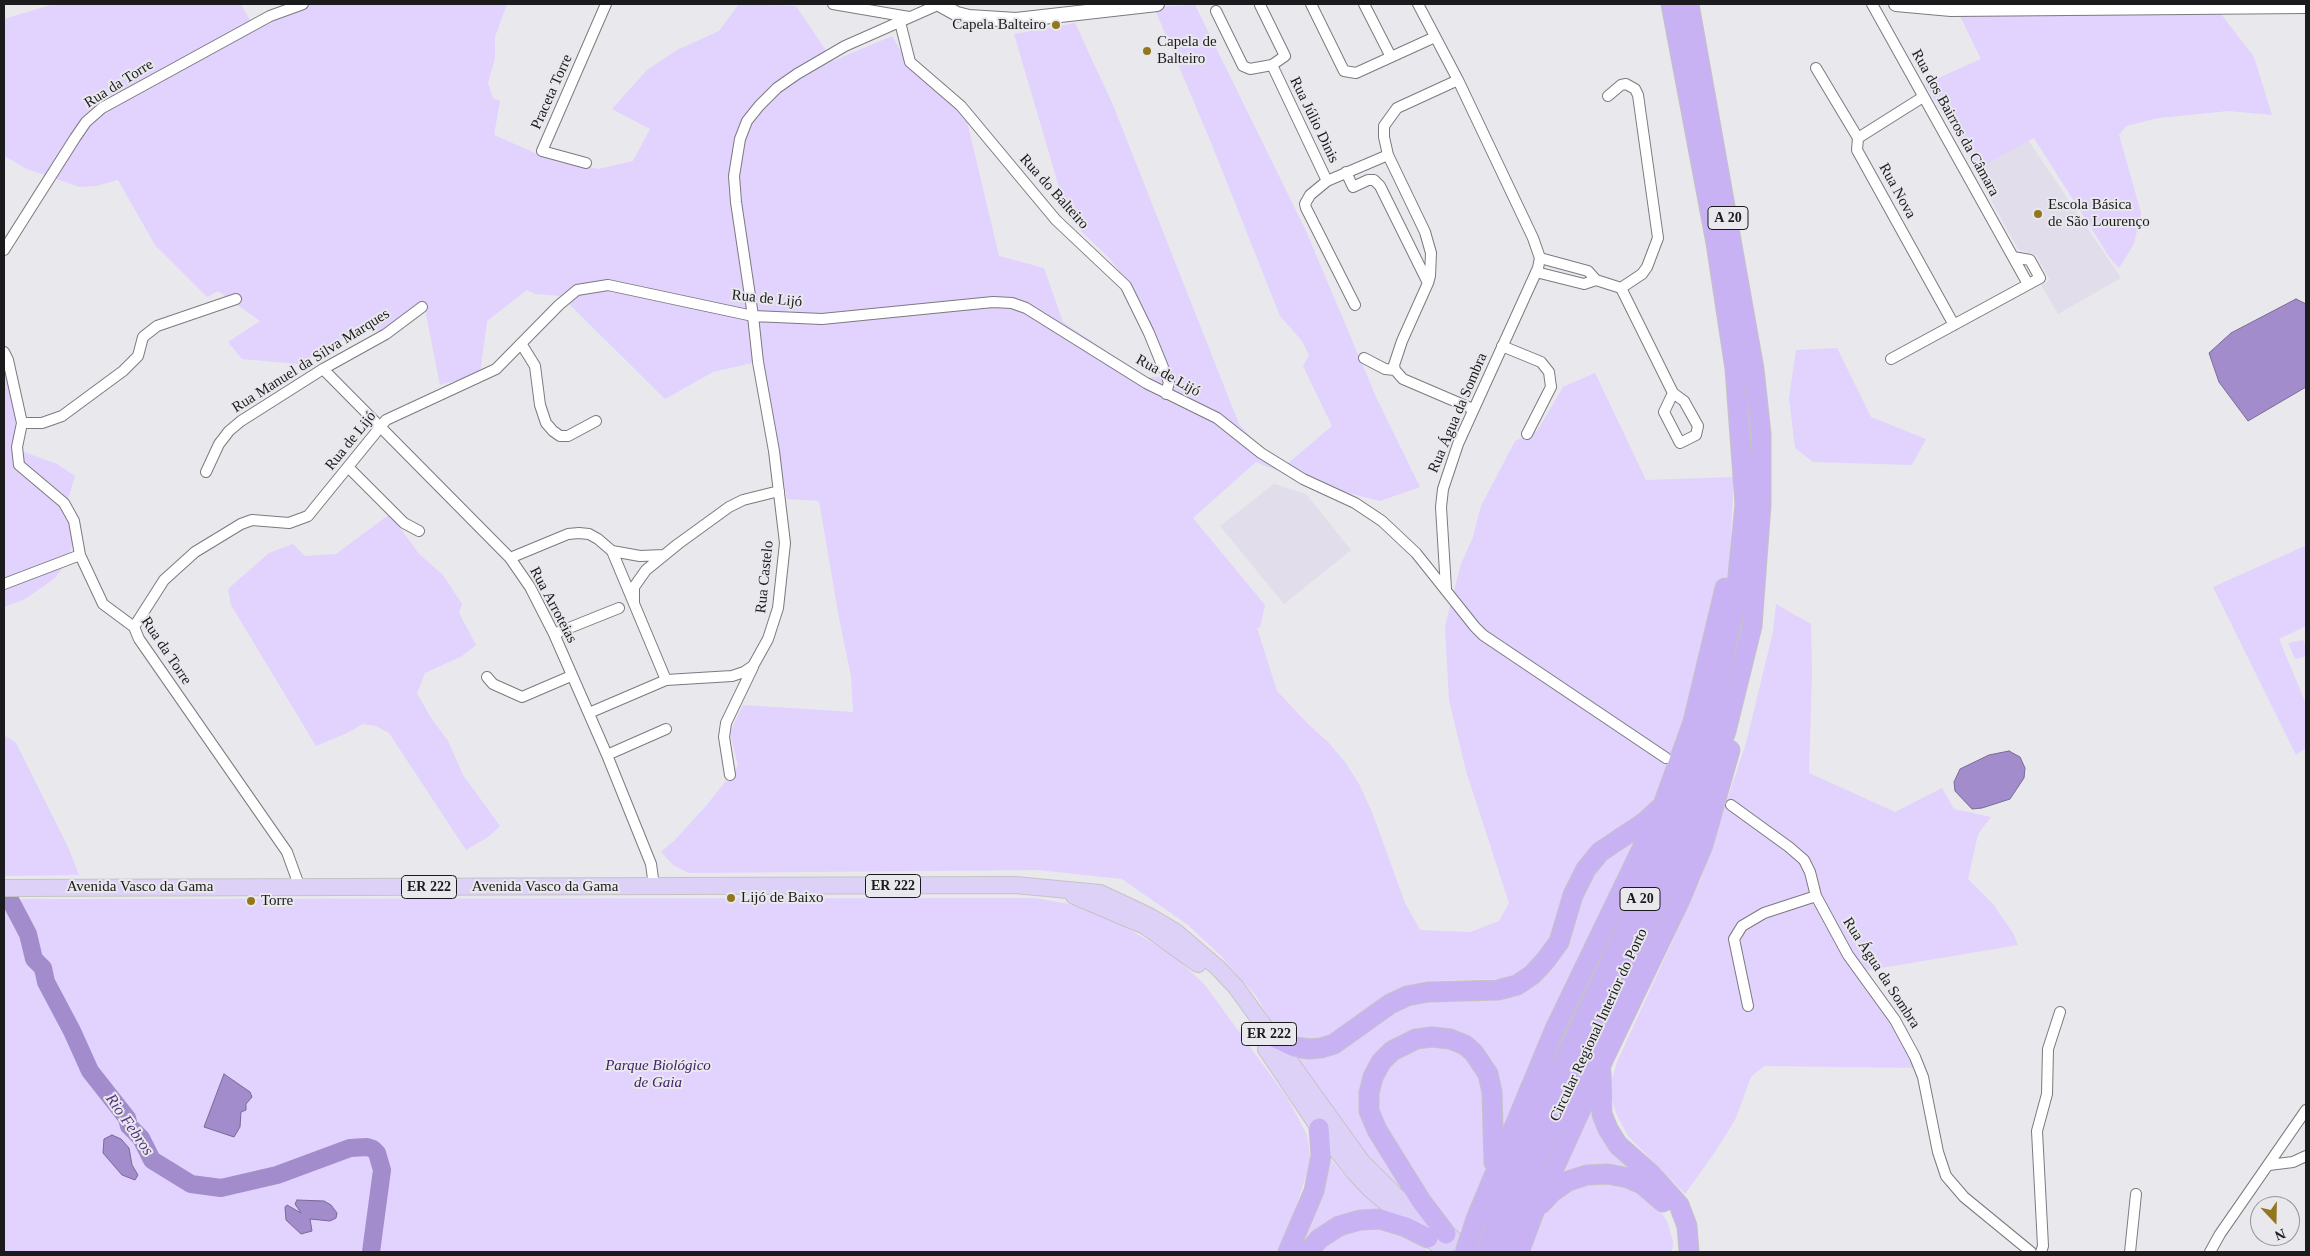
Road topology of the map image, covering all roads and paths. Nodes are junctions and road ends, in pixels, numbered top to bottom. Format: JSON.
{"nodes":[{"id":1,"x":303,"y":4,"type":"edge"},
{"id":2,"x":606,"y":4,"type":"edge"},
{"id":3,"x":833,"y":4,"type":"edge"},
{"id":4,"x":939,"y":4,"type":"edge"},
{"id":5,"x":1157,"y":4,"type":"edge"},
{"id":6,"x":1311,"y":4,"type":"edge"},
{"id":7,"x":1364,"y":4,"type":"edge"},
{"id":8,"x":1418,"y":4,"type":"edge"},
{"id":9,"x":1671,"y":4,"type":"edge"},
{"id":10,"x":1689,"y":4,"type":"edge"},
{"id":11,"x":1872,"y":4,"type":"edge"},
{"id":12,"x":1896,"y":4,"type":"edge"},
{"id":13,"x":1260,"y":5,"type":"dead end"},
{"id":14,"x":2306,"y":6,"type":"edge"},
{"id":15,"x":1216,"y":11,"type":"dead end"},
{"id":16,"x":905,"y":19,"type":"junction"},
{"id":17,"x":1435,"y":37,"type":"junction"},
{"id":18,"x":1391,"y":57,"type":"junction"},
{"id":19,"x":1272,"y":65,"type":"junction"},
{"id":20,"x":1816,"y":68,"type":"dead end"},
{"id":21,"x":1458,"y":80,"type":"junction"},
{"id":22,"x":1608,"y":96,"type":"dead end"},
{"id":23,"x":1923,"y":97,"type":"junction"},
{"id":24,"x":1858,"y":138,"type":"junction"},
{"id":25,"x":1388,"y":155,"type":"junction"},
{"id":26,"x":586,"y":164,"type":"dead end"},
{"id":27,"x":1346,"y":172,"type":"junction"},
{"id":28,"x":1327,"y":181,"type":"junction"},
{"id":29,"x":4,"y":250,"type":"edge"},
{"id":30,"x":1540,"y":258,"type":"junction"},
{"id":31,"x":1536,"y":272,"type":"junction"},
{"id":32,"x":1596,"y":280,"type":"junction"},
{"id":33,"x":1428,"y":284,"type":"junction"},
{"id":34,"x":1621,"y":288,"type":"junction"},
{"id":35,"x":236,"y":299,"type":"dead end"},
{"id":36,"x":1355,"y":305,"type":"dead end"},
{"id":37,"x":422,"y":307,"type":"dead end"},
{"id":38,"x":753,"y":316,"type":"junction"},
{"id":39,"x":1954,"y":325,"type":"junction"},
{"id":40,"x":522,"y":345,"type":"junction"},
{"id":41,"x":1502,"y":346,"type":"junction"},
{"id":42,"x":4,"y":352,"type":"edge"},
{"id":43,"x":1364,"y":358,"type":"dead end"},
{"id":44,"x":1891,"y":359,"type":"dead end"},
{"id":45,"x":323,"y":369,"type":"junction"},
{"id":46,"x":1395,"y":370,"type":"junction"},
{"id":47,"x":1166,"y":394,"type":"junction"},
{"id":48,"x":1673,"y":394,"type":"dead end"},
{"id":49,"x":1473,"y":409,"type":"junction"},
{"id":50,"x":596,"y":421,"type":"dead end"},
{"id":51,"x":22,"y":424,"type":"junction"},
{"id":52,"x":379,"y":428,"type":"junction"},
{"id":53,"x":1527,"y":434,"type":"dead end"},
{"id":54,"x":348,"y":467,"type":"junction"},
{"id":55,"x":206,"y":472,"type":"dead end"},
{"id":56,"x":779,"y":491,"type":"junction"},
{"id":57,"x":419,"y":531,"type":"dead end"},
{"id":58,"x":612,"y":551,"type":"junction"},
{"id":59,"x":1740,"y":553,"type":"junction"},
{"id":60,"x":80,"y":555,"type":"junction"},
{"id":61,"x":664,"y":555,"type":"junction"},
{"id":62,"x":510,"y":558,"type":"junction"},
{"id":63,"x":4,"y":584,"type":"edge"},
{"id":64,"x":1446,"y":589,"type":"junction"},
{"id":65,"x":634,"y":602,"type":"junction"},
{"id":66,"x":620,"y":608,"type":"dead end"},
{"id":67,"x":1752,"y":626,"type":"junction"},
{"id":68,"x":134,"y":627,"type":"junction"},
{"id":69,"x":554,"y":634,"type":"junction"},
{"id":70,"x":753,"y":666,"type":"junction"},
{"id":71,"x":571,"y":676,"type":"junction"},
{"id":72,"x":487,"y":677,"type":"dead end"},
{"id":73,"x":666,"y":680,"type":"junction"},
{"id":74,"x":589,"y":713,"type":"junction"},
{"id":75,"x":666,"y":729,"type":"dead end"},
{"id":76,"x":607,"y":755,"type":"junction"},
{"id":77,"x":1666,"y":758,"type":"dead end"},
{"id":78,"x":730,"y":775,"type":"dead end"},
{"id":79,"x":1663,"y":805,"type":"junction"},
{"id":80,"x":1731,"y":805,"type":"dead end"},
{"id":81,"x":654,"y":886,"type":"junction"},
{"id":82,"x":4,"y":888,"type":"edge"},
{"id":83,"x":300,"y":888,"type":"junction"},
{"id":84,"x":1055,"y":888,"type":"junction"},
{"id":85,"x":1816,"y":896,"type":"junction"},
{"id":86,"x":1748,"y":1006,"type":"dead end"},
{"id":87,"x":2060,"y":1012,"type":"dead end"},
{"id":88,"x":1271,"y":1036,"type":"junction"},
{"id":89,"x":1606,"y":1054,"type":"junction"},
{"id":90,"x":2306,"y":1110,"type":"edge"},
{"id":91,"x":1319,"y":1128,"type":"junction"},
{"id":92,"x":2306,"y":1156,"type":"edge"},
{"id":93,"x":2269,"y":1165,"type":"junction"},
{"id":94,"x":1492,"y":1176,"type":"junction"},
{"id":95,"x":2136,"y":1194,"type":"dead end"},
{"id":96,"x":1534,"y":1212,"type":"junction"},
{"id":97,"x":1502,"y":1241,"type":"edge"},
{"id":98,"x":1440,"y":1242,"type":"edge"},
{"id":99,"x":1288,"y":1252,"type":"edge"},
{"id":100,"x":1308,"y":1252,"type":"edge"},
{"id":101,"x":1465,"y":1252,"type":"edge"},
{"id":102,"x":1470,"y":1252,"type":"edge"},
{"id":103,"x":1484,"y":1252,"type":"edge"},
{"id":104,"x":1679,"y":1252,"type":"edge"},
{"id":105,"x":1690,"y":1252,"type":"edge"},
{"id":106,"x":2030,"y":1252,"type":"edge"},
{"id":107,"x":2041,"y":1252,"type":"edge"},
{"id":108,"x":2130,"y":1252,"type":"edge"},
{"id":109,"x":2210,"y":1252,"type":"edge"}],
"edges":[{"from":1,"to":29,"type":"street","name":"Rua da Torre"},
{"from":2,"to":26,"type":"street","name":"Praceta Torre"},
{"from":3,"to":16,"type":"street"},
{"from":4,"to":5,"type":"street"},
{"from":4,"to":16,"type":"street","name":"Rua Castelo"},
{"from":6,"to":18,"type":"street"},
{"from":7,"to":18,"type":"street"},
{"from":8,"to":17,"type":"street"},
{"from":9,"to":59,"type":"highway","name":"Circular Regional Interior do Porto","number":"A 20"},
{"from":10,"to":67,"type":"highway","name":"Circular Regional Interior do Porto","number":"A 20"},
{"from":11,"to":23,"type":"street","name":"Rua dos Bairros da Câmara"},
{"from":12,"to":14,"type":"street"},
{"from":13,"to":19,"type":"street"},
{"from":15,"to":19,"type":"street"},
{"from":16,"to":38,"type":"street","name":"Rua Castelo"},
{"from":16,"to":47,"type":"street","name":"Rua do Balteiro"},
{"from":17,"to":18,"type":"street"},
{"from":17,"to":21,"type":"street"},
{"from":19,"to":28,"type":"street","name":"Rua Júlio Dinis"},
{"from":20,"to":24,"type":"street","name":"Rua Nova"},
{"from":21,"to":25,"type":"street"},
{"from":21,"to":30,"type":"street"},
{"from":22,"to":34,"type":"street"},
{"from":23,"to":24,"type":"street"},
{"from":23,"to":39,"type":"street","name":"Rua dos Bairros da Câmara"},
{"from":24,"to":39,"type":"street","name":"Rua Nova"},
{"from":25,"to":27,"type":"street","name":"Rua Júlio Dinis"},
{"from":25,"to":33,"type":"street"},
{"from":27,"to":28,"type":"street","name":"Rua Júlio Dinis"},
{"from":27,"to":33,"type":"street"},
{"from":28,"to":36,"type":"street"},
{"from":30,"to":31,"type":"street","name":"Rua Água da Sombra"},
{"from":30,"to":32,"type":"street"},
{"from":31,"to":32,"type":"street"},
{"from":31,"to":41,"type":"street","name":"Rua Água da Sombra"},
{"from":32,"to":34,"type":"street"},
{"from":33,"to":46,"type":"street"},
{"from":34,"to":48,"type":"street"},
{"from":35,"to":51,"type":"street"},
{"from":37,"to":45,"type":"street","name":"Rua Manuel da Silva Marques"},
{"from":38,"to":40,"type":"street","name":"Rua de Lijó"},
{"from":38,"to":47,"type":"street","name":"Rua de Lijó"},
{"from":38,"to":56,"type":"street","name":"Rua Castelo"},
{"from":39,"to":44,"type":"street","name":"Rua dos Bairros da Câmara"},
{"from":40,"to":50,"type":"street"},
{"from":40,"to":52,"type":"street","name":"Rua de Lijó"},
{"from":41,"to":49,"type":"street","name":"Rua Água da Sombra"},
{"from":41,"to":53,"type":"street"},
{"from":42,"to":51,"type":"street","name":"Rua da Torre"},
{"from":43,"to":46,"type":"street"},
{"from":45,"to":52,"type":"street","name":"Rua Arroteias"},
{"from":45,"to":55,"type":"street","name":"Rua Manuel da Silva Marques"},
{"from":46,"to":49,"type":"street"},
{"from":47,"to":64,"type":"street","name":"Rua de Lijó"},
{"from":49,"to":64,"type":"street","name":"Rua Água da Sombra"},
{"from":51,"to":60,"type":"street","name":"Rua da Torre"},
{"from":52,"to":54,"type":"street","name":"Rua de Lijó"},
{"from":52,"to":62,"type":"street","name":"Rua Arroteias"},
{"from":54,"to":57,"type":"street"},
{"from":54,"to":68,"type":"street","name":"Rua de Lijó"},
{"from":56,"to":61,"type":"street"},
{"from":56,"to":70,"type":"street","name":"Rua Castelo"},
{"from":58,"to":61,"type":"street"},
{"from":58,"to":62,"type":"street"},
{"from":58,"to":65,"type":"street"},
{"from":59,"to":79,"type":"highway"},
{"from":59,"to":97,"type":"highway","name":"Circular Regional Interior do Porto","number":"A 20"},
{"from":60,"to":63,"type":"street"},
{"from":60,"to":68,"type":"street","name":"Rua da Torre"},
{"from":61,"to":65,"type":"street"},
{"from":62,"to":69,"type":"street","name":"Rua Arroteias"},
{"from":64,"to":77,"type":"street"},
{"from":65,"to":73,"type":"street"},
{"from":66,"to":69,"type":"street"},
{"from":67,"to":89,"type":"highway"},
{"from":67,"to":97,"type":"highway","name":"Circular Regional Interior do Porto","number":"A 20"},
{"from":68,"to":83,"type":"street","name":"Rua da Torre"},
{"from":69,"to":71,"type":"street","name":"Rua Arroteias"},
{"from":70,"to":73,"type":"street"},
{"from":70,"to":78,"type":"street","name":"Rua Castelo"},
{"from":71,"to":72,"type":"street"},
{"from":71,"to":74,"type":"street","name":"Rua Arroteias"},
{"from":73,"to":74,"type":"street"},
{"from":74,"to":76,"type":"street","name":"Rua Arroteias"},
{"from":75,"to":76,"type":"street"},
{"from":76,"to":81,"type":"street","name":"Rua Arroteias"},
{"from":79,"to":88,"type":"highway"},
{"from":79,"to":94,"type":"highway"},
{"from":80,"to":85,"type":"street","name":"Rua Água da Sombra"},
{"from":81,"to":83,"type":"main road","name":"Avenida Vasco da Gama","number":"ER 222"},
{"from":81,"to":84,"type":"main road","name":"Avenida Vasco da Gama","number":"ER 222"},
{"from":82,"to":83,"type":"main road","name":"Avenida Vasco da Gama","number":"ER 222"},
{"from":84,"to":88,"type":"main road","name":"Avenida Vasco da Gama","number":"ER 222"},
{"from":84,"to":91,"type":"main road","name":"Avenida Vasco da Gama","number":"ER 222"},
{"from":85,"to":86,"type":"street"},
{"from":85,"to":106,"type":"street","name":"Rua Água da Sombra"},
{"from":87,"to":107,"type":"street"},
{"from":88,"to":98,"type":"main road","name":"Avenida Vasco da Gama","number":"ER 222"},
{"from":89,"to":96,"type":"highway"},
{"from":89,"to":105,"type":"highway"},
{"from":90,"to":93,"type":"street"},
{"from":91,"to":98,"type":"main road","name":"Avenida Vasco da Gama","number":"ER 222"},
{"from":91,"to":99,"type":"highway"},
{"from":92,"to":93,"type":"street"},
{"from":93,"to":109,"type":"street"},
{"from":94,"to":97,"type":"highway"},
{"from":94,"to":98,"type":"highway"},
{"from":95,"to":108,"type":"street"},
{"from":96,"to":97,"type":"highway"},
{"from":96,"to":104,"type":"highway"},
{"from":97,"to":101,"type":"highway","bridge":true},
{"from":97,"to":103,"type":"highway","name":"Circular Regional Interior do Porto","number":"A 20"},
{"from":98,"to":100,"type":"highway"},
{"from":98,"to":102,"type":"main road","name":"Avenida Vasco da Gama","number":"ER 222"}]}
